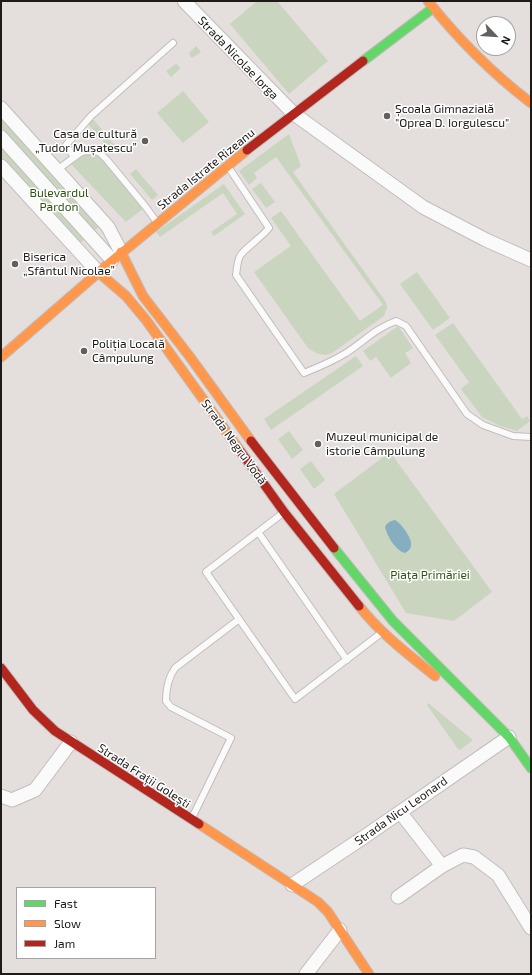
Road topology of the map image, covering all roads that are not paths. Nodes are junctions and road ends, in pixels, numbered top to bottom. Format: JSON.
{"nodes":[{"id":1,"x":184,"y":1,"type":"edge"},
{"id":2,"x":430,"y":5,"type":"edge"},
{"id":3,"x":174,"y":43,"type":"dead end"},
{"id":4,"x":531,"y":103,"type":"edge"},
{"id":5,"x":1,"y":108,"type":"edge"},
{"id":6,"x":294,"y":114,"type":"junction"},
{"id":7,"x":1,"y":137,"type":"edge"},
{"id":8,"x":74,"y":157,"type":"junction"},
{"id":9,"x":1,"y":166,"type":"edge"},
{"id":10,"x":228,"y":166,"type":"junction"},
{"id":11,"x":57,"y":170,"type":"junction"},
{"id":12,"x":157,"y":223,"type":"junction"},
{"id":13,"x":117,"y":256,"type":"junction"},
{"id":14,"x":531,"y":260,"type":"edge"},
{"id":15,"x":98,"y":272,"type":"junction"},
{"id":16,"x":1,"y":357,"type":"edge"},
{"id":17,"x":531,"y":437,"type":"edge"},
{"id":18,"x":284,"y":512,"type":"junction"},
{"id":19,"x":258,"y":532,"type":"junction"},
{"id":20,"x":238,"y":620,"type":"junction"},
{"id":21,"x":381,"y":633,"type":"junction"},
{"id":22,"x":347,"y":660,"type":"junction"},
{"id":23,"x":1,"y":668,"type":"edge"},
{"id":24,"x":477,"y":707,"type":"junction"},
{"id":25,"x":509,"y":737,"type":"junction"},
{"id":26,"x":71,"y":742,"type":"junction"},
{"id":27,"x":531,"y":768,"type":"edge"},
{"id":28,"x":1,"y":796,"type":"edge"},
{"id":29,"x":400,"y":812,"type":"junction"},
{"id":30,"x":191,"y":821,"type":"junction"},
{"id":31,"x":442,"y":866,"type":"junction"},
{"id":32,"x":292,"y":885,"type":"junction"},
{"id":33,"x":398,"y":897,"type":"dead end"},
{"id":34,"x":531,"y":928,"type":"edge"},
{"id":35,"x":340,"y":930,"type":"junction"},
{"id":36,"x":306,"y":974,"type":"edge"},
{"id":37,"x":369,"y":974,"type":"edge"}],
"edges":[{"from":1,"to":6,"type":"street","name":"Strada Nicolae Iorga"},
{"from":2,"to":4,"type":"street"},
{"from":2,"to":6,"type":"street","name":"Strada Istrate Rizeanu"},
{"from":3,"to":8,"type":"lane"},
{"from":5,"to":11,"type":"street"},
{"from":6,"to":10,"type":"street","name":"Strada Istrate Rizeanu"},
{"from":6,"to":14,"type":"street","name":"Strada Nicolae Iorga"},
{"from":7,"to":13,"type":"street"},
{"from":8,"to":11,"type":"lane"},
{"from":8,"to":12,"type":"lane"},
{"from":9,"to":15,"type":"street","name":"Strada Negru Vodă"},
{"from":10,"to":12,"type":"street","name":"Strada Istrate Rizeanu"},
{"from":10,"to":17,"type":"lane"},
{"from":11,"to":13,"type":"street"},
{"from":12,"to":13,"type":"street","name":"Strada Istrate Rizeanu"},
{"from":13,"to":15,"type":"street","name":"Strada Istrate Rizeanu"},
{"from":13,"to":24,"type":"street","name":"Strada Negru Vodă"},
{"from":15,"to":16,"type":"street","name":"Strada Istrate Rizeanu"},
{"from":15,"to":18,"type":"street","name":"Strada Negru Vodă"},
{"from":18,"to":19,"type":"lane"},
{"from":18,"to":21,"type":"street","name":"Strada Negru Vodă"},
{"from":19,"to":20,"type":"lane"},
{"from":19,"to":22,"type":"lane"},
{"from":20,"to":22,"type":"lane"},
{"from":20,"to":30,"type":"lane"},
{"from":21,"to":22,"type":"lane"},
{"from":21,"to":24,"type":"street","name":"Strada Negru Vodă"},
{"from":23,"to":26,"type":"street","name":"Strada Frații Golești"},
{"from":24,"to":25,"type":"street","name":"Strada Negru Vodă"},
{"from":25,"to":27,"type":"street","name":"Strada Negru Vodă"},
{"from":25,"to":29,"type":"street","name":"Strada Nicu Leonard"},
{"from":26,"to":28,"type":"street"},
{"from":26,"to":30,"type":"street","name":"Strada Frații Golești"},
{"from":29,"to":31,"type":"street"},
{"from":29,"to":32,"type":"street","name":"Strada Nicu Leonard"},
{"from":30,"to":32,"type":"street","name":"Strada Frații Golești"},
{"from":31,"to":33,"type":"street"},
{"from":31,"to":34,"type":"street"},
{"from":32,"to":35,"type":"street","name":"Strada Frații Golești"},
{"from":35,"to":36,"type":"street"},
{"from":35,"to":37,"type":"street","name":"Strada Frații Golești"}]}
